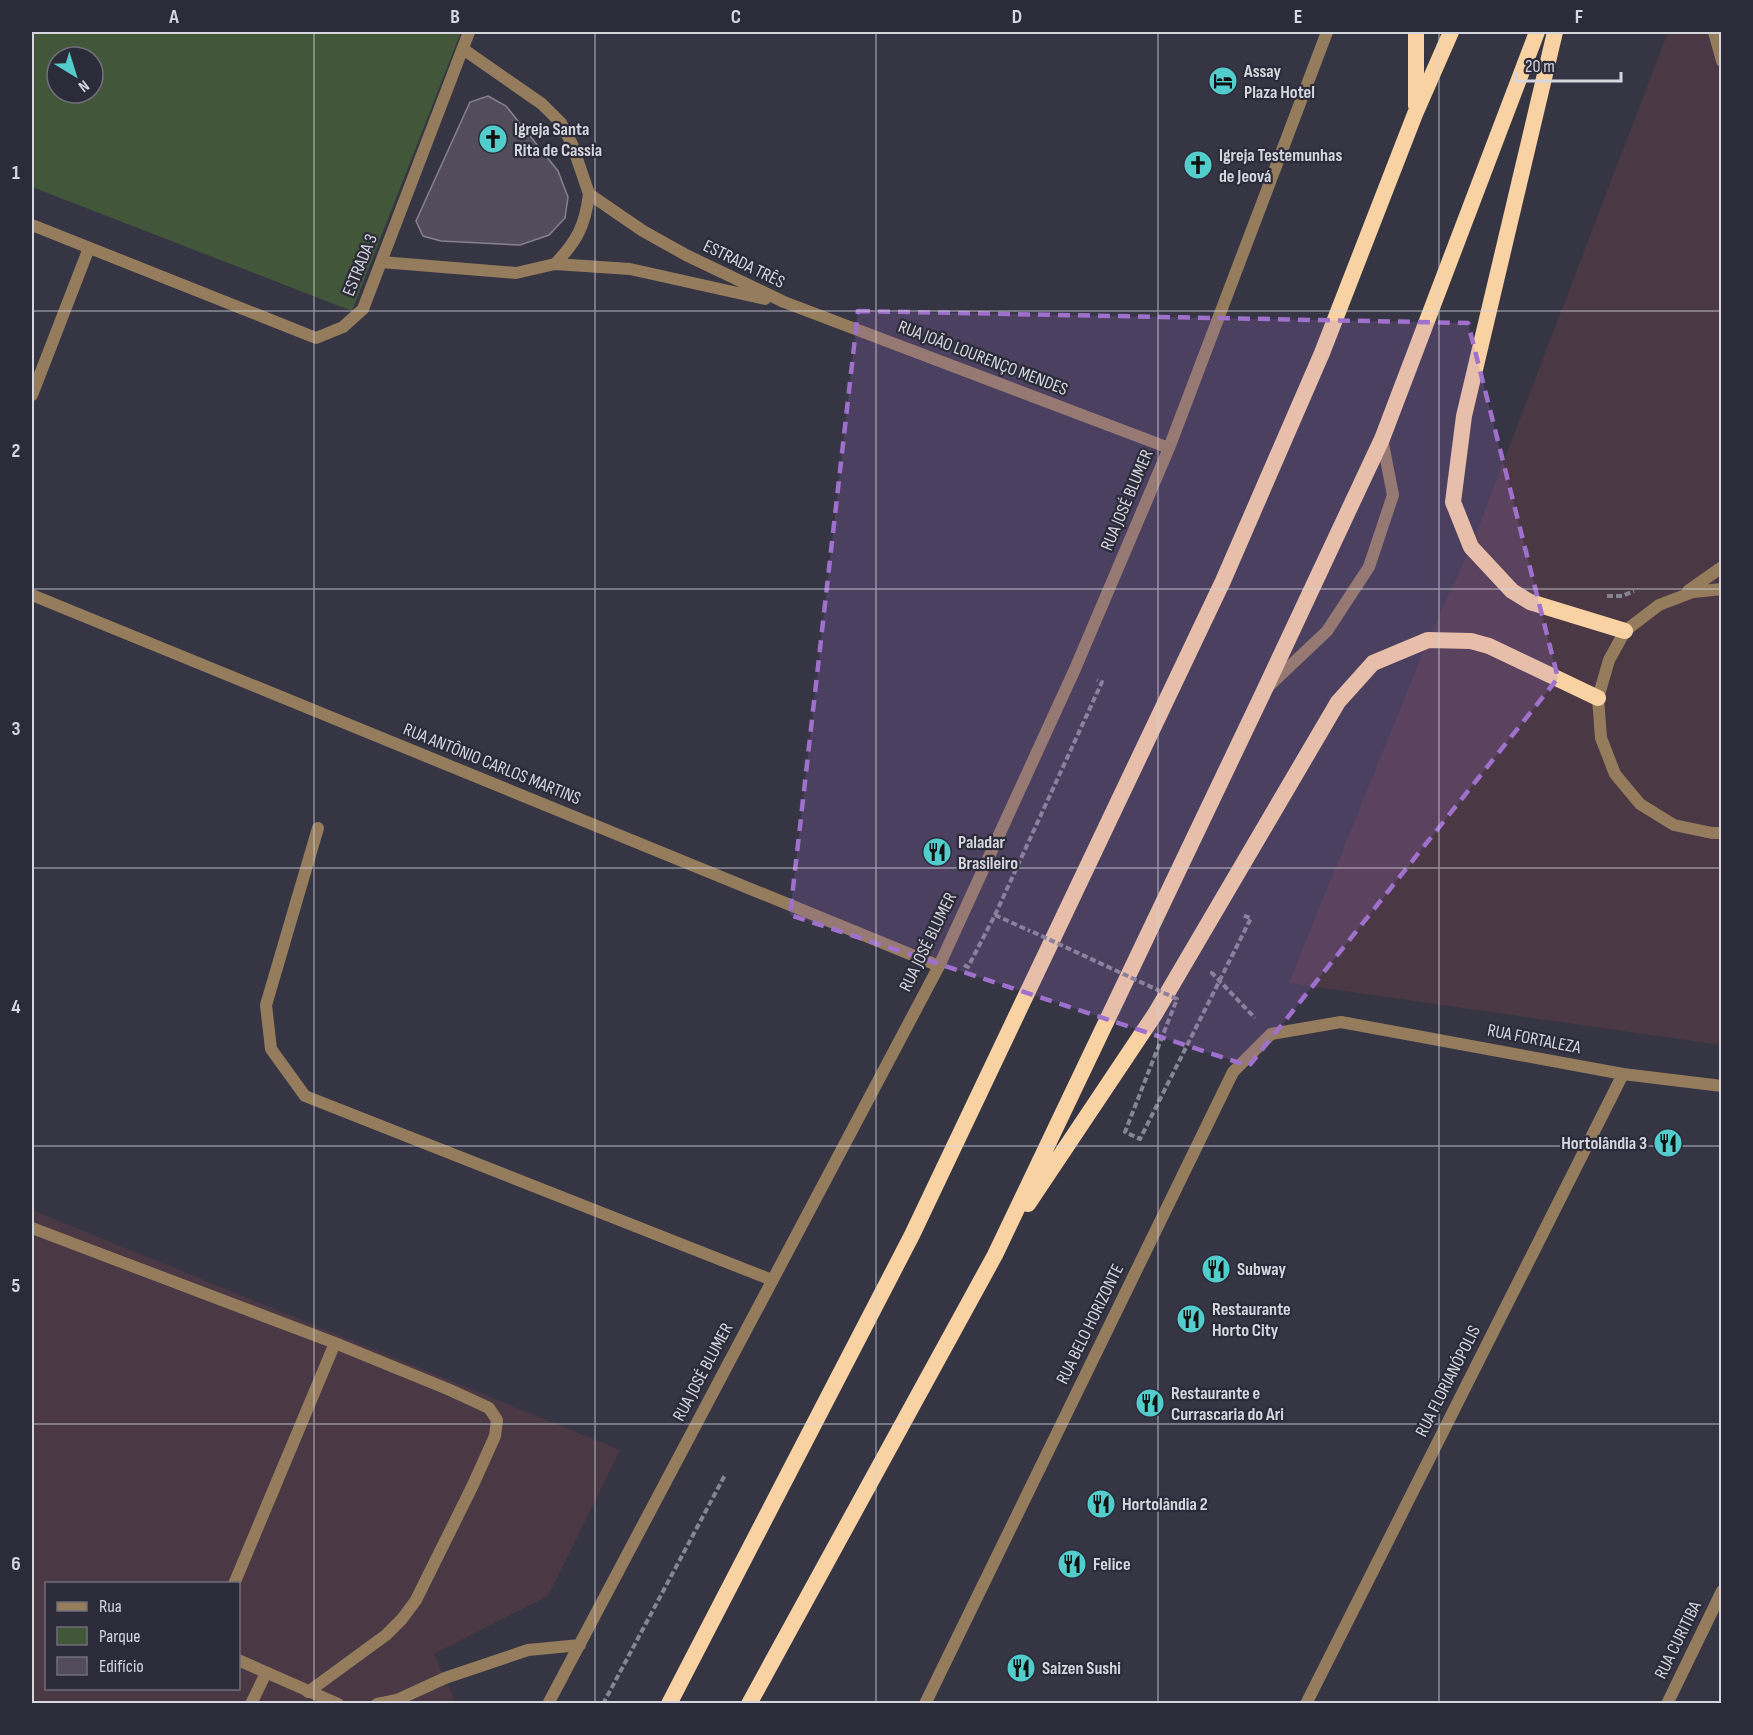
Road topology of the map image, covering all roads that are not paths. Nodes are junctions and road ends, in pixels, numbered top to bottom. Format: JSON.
{"nodes":[{"id":1,"x":469,"y":32,"type":"edge"},
{"id":2,"x":1327,"y":32,"type":"edge"},
{"id":3,"x":1416,"y":32,"type":"edge"},
{"id":4,"x":1451,"y":32,"type":"edge"},
{"id":5,"x":1537,"y":32,"type":"edge"},
{"id":6,"x":1555,"y":32,"type":"edge"},
{"id":7,"x":1714,"y":32,"type":"edge"},
{"id":8,"x":463,"y":49,"type":"junction"},
{"id":9,"x":1722,"y":61,"type":"edge"},
{"id":10,"x":1415,"y":114,"type":"junction"},
{"id":11,"x":589,"y":194,"type":"junction"},
{"id":12,"x":32,"y":225,"type":"edge"},
{"id":13,"x":89,"y":248,"type":"junction"},
{"id":14,"x":381,"y":262,"type":"junction"},
{"id":15,"x":555,"y":264,"type":"junction"},
{"id":16,"x":784,"y":302,"type":"junction"},
{"id":17,"x":32,"y":395,"type":"edge"},
{"id":18,"x":1382,"y":439,"type":"junction"},
{"id":19,"x":1169,"y":448,"type":"junction"},
{"id":20,"x":1722,"y":567,"type":"edge"},
{"id":21,"x":1722,"y":589,"type":"edge"},
{"id":22,"x":32,"y":595,"type":"edge"},
{"id":23,"x":1681,"y":596,"type":"junction"},
{"id":24,"x":1625,"y":631,"type":"junction"},
{"id":25,"x":1264,"y":691,"type":"junction"},
{"id":26,"x":1598,"y":698,"type":"junction"},
{"id":27,"x":318,"y":828,"type":"dead end"},
{"id":28,"x":1722,"y":832,"type":"edge"},
{"id":29,"x":939,"y":966,"type":"junction"},
{"id":30,"x":1341,"y":1022,"type":"joint"},
{"id":31,"x":1623,"y":1074,"type":"junction"},
{"id":32,"x":1722,"y":1086,"type":"edge"},
{"id":33,"x":32,"y":1228,"type":"edge"},
{"id":34,"x":994,"y":1255,"type":"junction"},
{"id":35,"x":772,"y":1280,"type":"junction"},
{"id":36,"x":335,"y":1343,"type":"junction"},
{"id":37,"x":235,"y":1582,"type":"edge"},
{"id":38,"x":1722,"y":1591,"type":"edge"},
{"id":39,"x":580,"y":1645,"type":"junction"},
{"id":40,"x":240,"y":1661,"type":"edge"},
{"id":41,"x":266,"y":1673,"type":"junction"},
{"id":42,"x":309,"y":1692,"type":"junction"},
{"id":43,"x":251,"y":1704,"type":"edge"},
{"id":44,"x":338,"y":1704,"type":"edge"},
{"id":45,"x":377,"y":1704,"type":"edge"},
{"id":46,"x":548,"y":1704,"type":"edge"},
{"id":47,"x":669,"y":1704,"type":"edge"},
{"id":48,"x":749,"y":1704,"type":"edge"},
{"id":49,"x":925,"y":1704,"type":"edge"},
{"id":50,"x":1306,"y":1704,"type":"edge"},
{"id":51,"x":1667,"y":1704,"type":"edge"}],
"edges":[{"from":1,"to":8,"type":"street","name":"ESTRADA 3"},
{"from":2,"to":19,"type":"street","name":"RUA JOSÉ BLUMER"},
{"from":3,"to":10,"type":"highway"},
{"from":4,"to":10,"type":"highway"},
{"from":5,"to":18,"type":"highway"},
{"from":6,"to":24,"type":"highway"},
{"from":7,"to":9,"type":"street"},
{"from":8,"to":11,"type":"street"},
{"from":8,"to":14,"type":"street","name":"ESTRADA 3"},
{"from":10,"to":47,"type":"highway"},
{"from":11,"to":15,"type":"street"},
{"from":11,"to":16,"type":"street","name":"ESTRADA TRÊS"},
{"from":12,"to":13,"type":"street","name":"ESTRADA 3"},
{"from":13,"to":14,"type":"street","name":"ESTRADA 3"},
{"from":13,"to":17,"type":"street"},
{"from":14,"to":15,"type":"street","name":"ESTRADA TRÊS"},
{"from":15,"to":16,"type":"street","name":"ESTRADA TRÊS"},
{"from":16,"to":19,"type":"street","name":"RUA JOÃO LOURENÇO MENDES"},
{"from":18,"to":25,"type":"highway"},
{"from":18,"to":25,"type":"street"},
{"from":19,"to":29,"type":"street","name":"RUA JOSÉ BLUMER"},
{"from":20,"to":23,"type":"street"},
{"from":21,"to":23,"type":"street"},
{"from":22,"to":29,"type":"street","name":"RUA ANTÔNIO CARLOS MARTINS"},
{"from":23,"to":24,"type":"street"},
{"from":24,"to":26,"type":"street"},
{"from":25,"to":34,"type":"highway"},
{"from":26,"to":28,"type":"street"},
{"from":26,"to":34,"type":"highway"},
{"from":27,"to":35,"type":"street"},
{"from":29,"to":35,"type":"street","name":"RUA JOSÉ BLUMER"},
{"from":30,"to":31,"type":"street","name":"RUA FORTALEZA"},
{"from":30,"to":49,"type":"street","name":"RUA BELO HORIZONTE"},
{"from":31,"to":32,"type":"street","name":"RUA FORTALEZA"},
{"from":31,"to":50,"type":"street","name":"RUA FLORIANÓPOLIS"},
{"from":33,"to":36,"type":"street"},
{"from":34,"to":48,"type":"highway"},
{"from":35,"to":39,"type":"street","name":"RUA JOSÉ BLUMER"},
{"from":36,"to":37,"type":"street"},
{"from":36,"to":42,"type":"street"},
{"from":38,"to":51,"type":"street","name":"RUA CURITIBA"},
{"from":39,"to":45,"type":"street"},
{"from":39,"to":46,"type":"street","name":"RUA JOSÉ BLUMER"},
{"from":40,"to":41,"type":"street"},
{"from":41,"to":42,"type":"street"},
{"from":41,"to":43,"type":"street"},
{"from":42,"to":44,"type":"street"}]}
